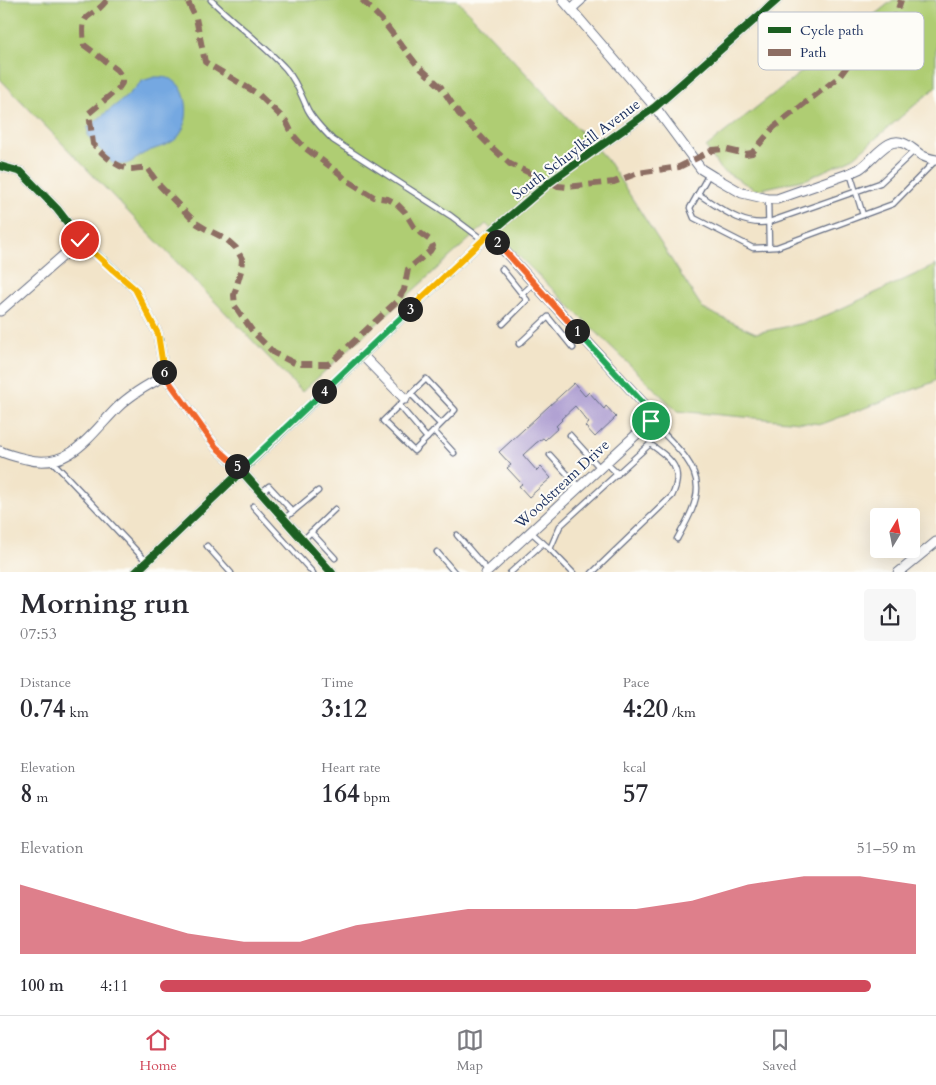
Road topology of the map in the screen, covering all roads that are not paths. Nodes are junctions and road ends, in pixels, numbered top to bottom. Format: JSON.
{"nodes":[{"id":1,"x":211,"y":0,"type":"edge"},
{"id":2,"x":564,"y":0,"type":"edge"},
{"id":3,"x":581,"y":0,"type":"edge"},
{"id":4,"x":777,"y":0,"type":"edge"},
{"id":5,"x":571,"y":9,"type":"junction"},
{"id":6,"x":763,"y":12,"type":"edge"},
{"id":7,"x":758,"y":17,"type":"edge"},
{"id":8,"x":655,"y":107,"type":"junction"},
{"id":9,"x":914,"y":150,"type":"junction"},
{"id":10,"x":934,"y":158,"type":"edge"},
{"id":11,"x":0,"y":166,"type":"edge"},
{"id":12,"x":850,"y":173,"type":"junction"},
{"id":13,"x":709,"y":174,"type":"junction"},
{"id":14,"x":856,"y":192,"type":"junction"},
{"id":15,"x":698,"y":194,"type":"junction"},
{"id":16,"x":768,"y":199,"type":"junction"},
{"id":17,"x":863,"y":215,"type":"junction"},
{"id":18,"x":769,"y":222,"type":"junction"},
{"id":19,"x":486,"y":237,"type":"junction"},
{"id":20,"x":80,"y":240,"type":"junction"},
{"id":21,"x":769,"y":247,"type":"junction"},
{"id":22,"x":502,"y":269,"type":"dead end"},
{"id":23,"x":534,"y":283,"type":"junction"},
{"id":24,"x":522,"y":294,"type":"junction"},
{"id":25,"x":0,"y":311,"type":"edge"},
{"id":26,"x":561,"y":313,"type":"junction"},
{"id":27,"x":552,"y":322,"type":"junction"},
{"id":28,"x":502,"y":324,"type":"dead end"},
{"id":29,"x":520,"y":344,"type":"dead end"},
{"id":30,"x":573,"y":348,"type":"dead end"},
{"id":31,"x":362,"y":355,"type":"junction"},
{"id":32,"x":165,"y":376,"type":"junction"},
{"id":33,"x":405,"y":399,"type":"junction"},
{"id":34,"x":652,"y":418,"type":"junction"},
{"id":35,"x":440,"y":424,"type":"junction"},
{"id":36,"x":434,"y":431,"type":"junction"},
{"id":37,"x":570,"y":435,"type":"dead end"},
{"id":38,"x":427,"y":438,"type":"junction"},
{"id":39,"x":0,"y":451,"type":"edge"},
{"id":40,"x":454,"y":453,"type":"dead end"},
{"id":41,"x":550,"y":454,"type":"dead end"},
{"id":42,"x":52,"y":460,"type":"junction"},
{"id":43,"x":603,"y":466,"type":"junction"},
{"id":44,"x":241,"y":470,"type":"junction"},
{"id":45,"x":618,"y":474,"type":"junction"},
{"id":46,"x":580,"y":487,"type":"junction"},
{"id":47,"x":318,"y":491,"type":"dead end"},
{"id":48,"x":262,"y":493,"type":"junction"},
{"id":49,"x":253,"y":506,"type":"dead end"},
{"id":50,"x":335,"y":510,"type":"dead end"},
{"id":51,"x":294,"y":512,"type":"junction"},
{"id":52,"x":284,"y":519,"type":"junction"},
{"id":53,"x":311,"y":532,"type":"junction"},
{"id":54,"x":531,"y":532,"type":"junction"},
{"id":55,"x":457,"y":535,"type":"dead end"},
{"id":56,"x":303,"y":540,"type":"junction"},
{"id":57,"x":677,"y":540,"type":"dead end"},
{"id":58,"x":936,"y":542,"type":"edge"},
{"id":59,"x":543,"y":543,"type":"junction"},
{"id":60,"x":207,"y":546,"type":"dead end"},
{"id":61,"x":550,"y":549,"type":"junction"},
{"id":62,"x":438,"y":552,"type":"dead end"},
{"id":63,"x":336,"y":558,"type":"dead end"},
{"id":64,"x":146,"y":562,"type":"junction"},
{"id":65,"x":135,"y":572,"type":"edge"},
{"id":66,"x":231,"y":572,"type":"edge"},
{"id":67,"x":313,"y":572,"type":"edge"},
{"id":68,"x":332,"y":572,"type":"edge"},
{"id":69,"x":455,"y":572,"type":"edge"},
{"id":70,"x":488,"y":572,"type":"edge"},
{"id":71,"x":510,"y":572,"type":"edge"},
{"id":72,"x":573,"y":572,"type":"edge"},
{"id":73,"x":592,"y":572,"type":"edge"},
{"id":74,"x":898,"y":572,"type":"edge"}],
"edges":[{"from":1,"to":19,"type":"lane"},
{"from":2,"to":5,"type":"street"},
{"from":3,"to":5,"type":"street"},
{"from":4,"to":6,"type":"street","name":"South Schuylkill Avenue"},
{"from":5,"to":8,"type":"street"},
{"from":7,"to":8,"type":"street","name":"South Schuylkill Avenue"},
{"from":8,"to":13,"type":"street"},
{"from":8,"to":19,"type":"street","name":"South Schuylkill Avenue"},
{"from":9,"to":10,"type":"street"},
{"from":9,"to":12,"type":"street"},
{"from":9,"to":14,"type":"lane"},
{"from":10,"to":17,"type":"lane"},
{"from":11,"to":20,"type":"street"},
{"from":12,"to":14,"type":"lane"},
{"from":12,"to":16,"type":"street"},
{"from":13,"to":15,"type":"lane"},
{"from":13,"to":16,"type":"street"},
{"from":14,"to":17,"type":"lane"},
{"from":14,"to":18,"type":"lane"},
{"from":15,"to":18,"type":"lane"},
{"from":15,"to":21,"type":"lane"},
{"from":16,"to":18,"type":"lane"},
{"from":17,"to":21,"type":"lane"},
{"from":18,"to":21,"type":"lane"},
{"from":19,"to":23,"type":"street"},
{"from":19,"to":31,"type":"street","name":"South Schuylkill Avenue"},
{"from":20,"to":25,"type":"street"},
{"from":20,"to":32,"type":"street"},
{"from":22,"to":24,"type":"lane"},
{"from":23,"to":24,"type":"lane"},
{"from":23,"to":26,"type":"street"},
{"from":24,"to":28,"type":"lane"},
{"from":26,"to":27,"type":"lane"},
{"from":26,"to":34,"type":"street"},
{"from":27,"to":29,"type":"lane"},
{"from":27,"to":30,"type":"lane"},
{"from":31,"to":33,"type":"street"},
{"from":31,"to":44,"type":"street","name":"South Schuylkill Avenue"},
{"from":32,"to":42,"type":"street"},
{"from":32,"to":44,"type":"street"},
{"from":33,"to":35,"type":"lane"},
{"from":33,"to":35,"type":"lane"},
{"from":33,"to":38,"type":"lane"},
{"from":33,"to":38,"type":"lane"},
{"from":34,"to":43,"type":"street","name":"Woodstream Drive"},
{"from":34,"to":57,"type":"lane"},
{"from":35,"to":36,"type":"lane"},
{"from":36,"to":38,"type":"lane"},
{"from":36,"to":40,"type":"lane"},
{"from":37,"to":43,"type":"lane"},
{"from":39,"to":42,"type":"street"},
{"from":41,"to":46,"type":"lane"},
{"from":42,"to":64,"type":"lane"},
{"from":43,"to":45,"type":"lane"},
{"from":43,"to":46,"type":"street","name":"Woodstream Drive"},
{"from":44,"to":48,"type":"street"},
{"from":44,"to":64,"type":"street","name":"South Schuylkill Avenue"},
{"from":45,"to":61,"type":"lane"},
{"from":45,"to":73,"type":"lane"},
{"from":46,"to":54,"type":"street","name":"Woodstream Drive"},
{"from":47,"to":51,"type":"lane"},
{"from":48,"to":51,"type":"lane"},
{"from":48,"to":52,"type":"street"},
{"from":49,"to":67,"type":"lane"},
{"from":50,"to":53,"type":"lane"},
{"from":51,"to":52,"type":"lane"},
{"from":52,"to":56,"type":"street"},
{"from":53,"to":56,"type":"lane"},
{"from":53,"to":63,"type":"lane"},
{"from":54,"to":59,"type":"lane"},
{"from":54,"to":70,"type":"street","name":"Woodstream Drive"},
{"from":55,"to":70,"type":"lane"},
{"from":56,"to":68,"type":"street"},
{"from":58,"to":74,"type":"street"},
{"from":59,"to":61,"type":"lane"},
{"from":59,"to":71,"type":"lane"},
{"from":60,"to":66,"type":"lane"},
{"from":61,"to":72,"type":"lane"},
{"from":62,"to":69,"type":"lane"},
{"from":64,"to":65,"type":"street","name":"South Schuylkill Avenue"}]}
